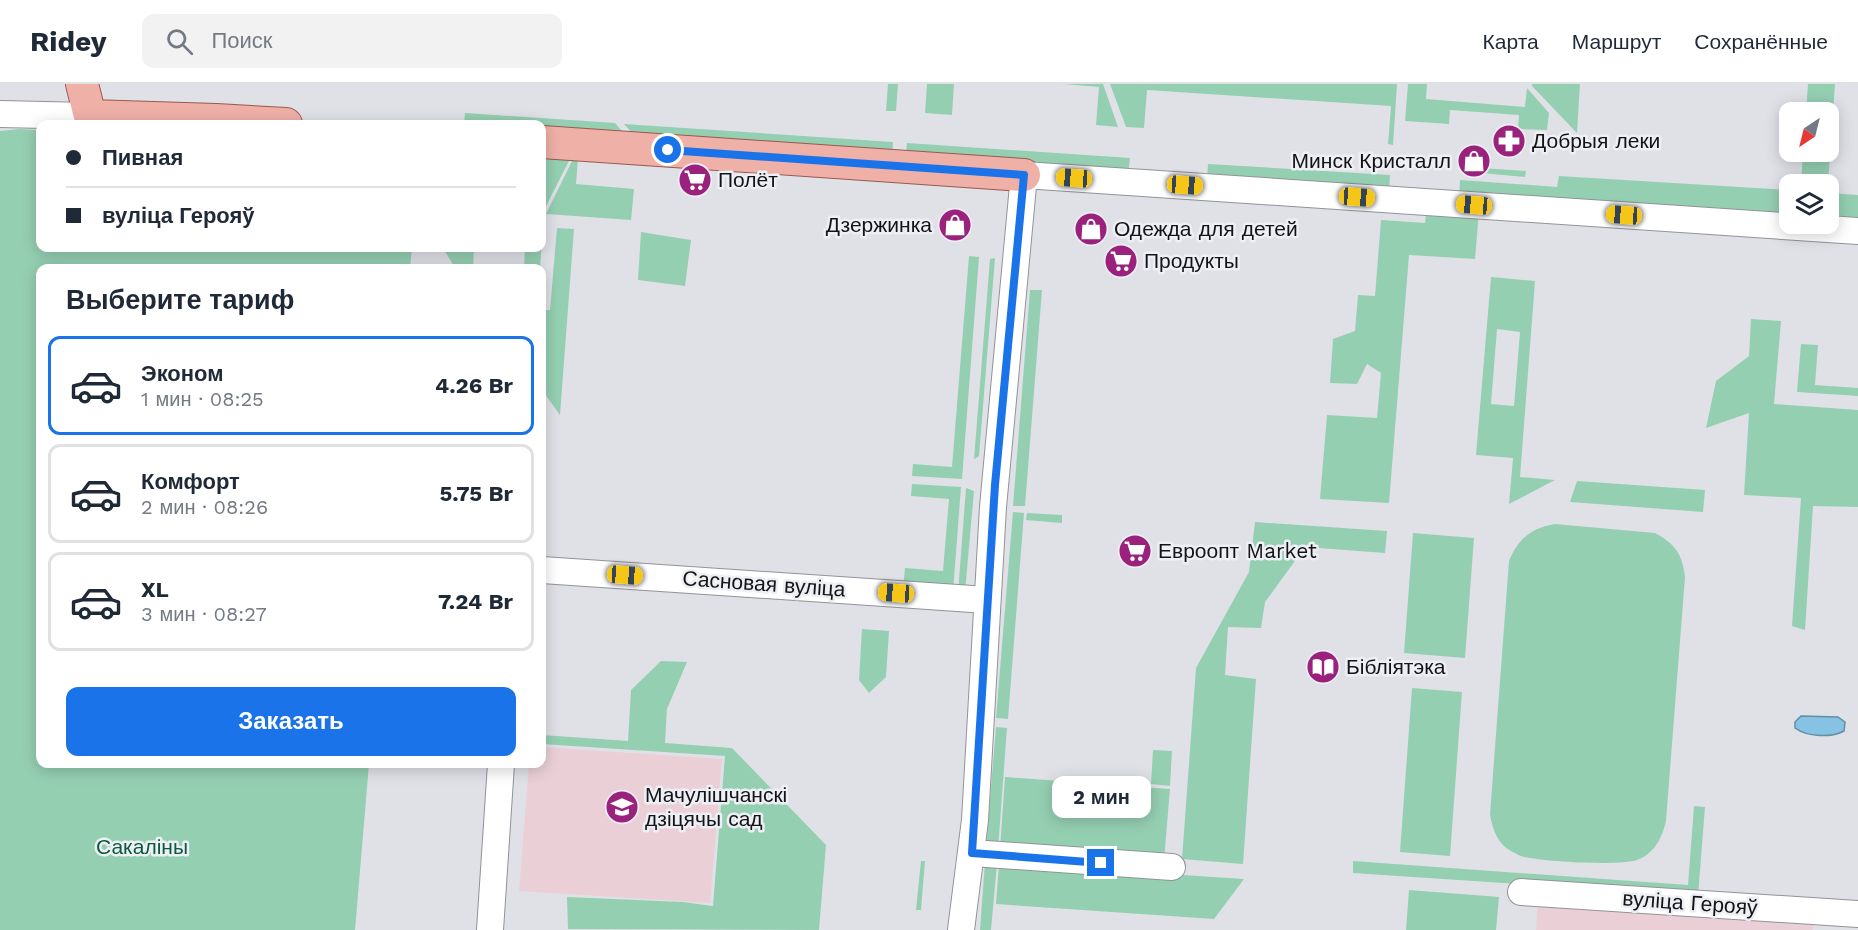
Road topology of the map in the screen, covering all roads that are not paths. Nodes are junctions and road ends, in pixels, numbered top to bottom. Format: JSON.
{"nodes":[{"id":1,"x":82,"y":84,"type":"edge"},
{"id":2,"x":0,"y":114,"type":"edge"},
{"id":3,"x":90,"y":116,"type":"junction"},
{"id":4,"x":216,"y":120,"type":"edge"},
{"id":5,"x":546,"y":142,"type":"edge"},
{"id":6,"x":1024,"y":175,"type":"junction"},
{"id":7,"x":1858,"y":231,"type":"edge"},
{"id":8,"x":546,"y":570,"type":"edge"},
{"id":9,"x":987,"y":600,"type":"junction"},
{"id":10,"x":501,"y":768,"type":"edge"},
{"id":11,"x":972,"y":853,"type":"junction"},
{"id":12,"x":1172,"y":867,"type":"dead end"},
{"id":13,"x":1521,"y":891,"type":"dead end"},
{"id":14,"x":1858,"y":914,"type":"edge"},
{"id":15,"x":490,"y":930,"type":"edge"},
{"id":16,"x":961,"y":930,"type":"edge"}],
"edges":[{"from":1,"to":3,"type":"main road"},
{"from":2,"to":3,"type":"street"},
{"from":3,"to":4,"type":"main road"},
{"from":5,"to":6,"type":"main road"},
{"from":6,"to":7,"type":"street"},
{"from":6,"to":9,"type":"street"},
{"from":8,"to":9,"type":"street","name":"Сасновая вуліца"},
{"from":9,"to":11,"type":"street"},
{"from":10,"to":15,"type":"street"},
{"from":11,"to":12,"type":"street"},
{"from":11,"to":16,"type":"street"},
{"from":13,"to":14,"type":"street","name":"вуліца Герояў"}]}
